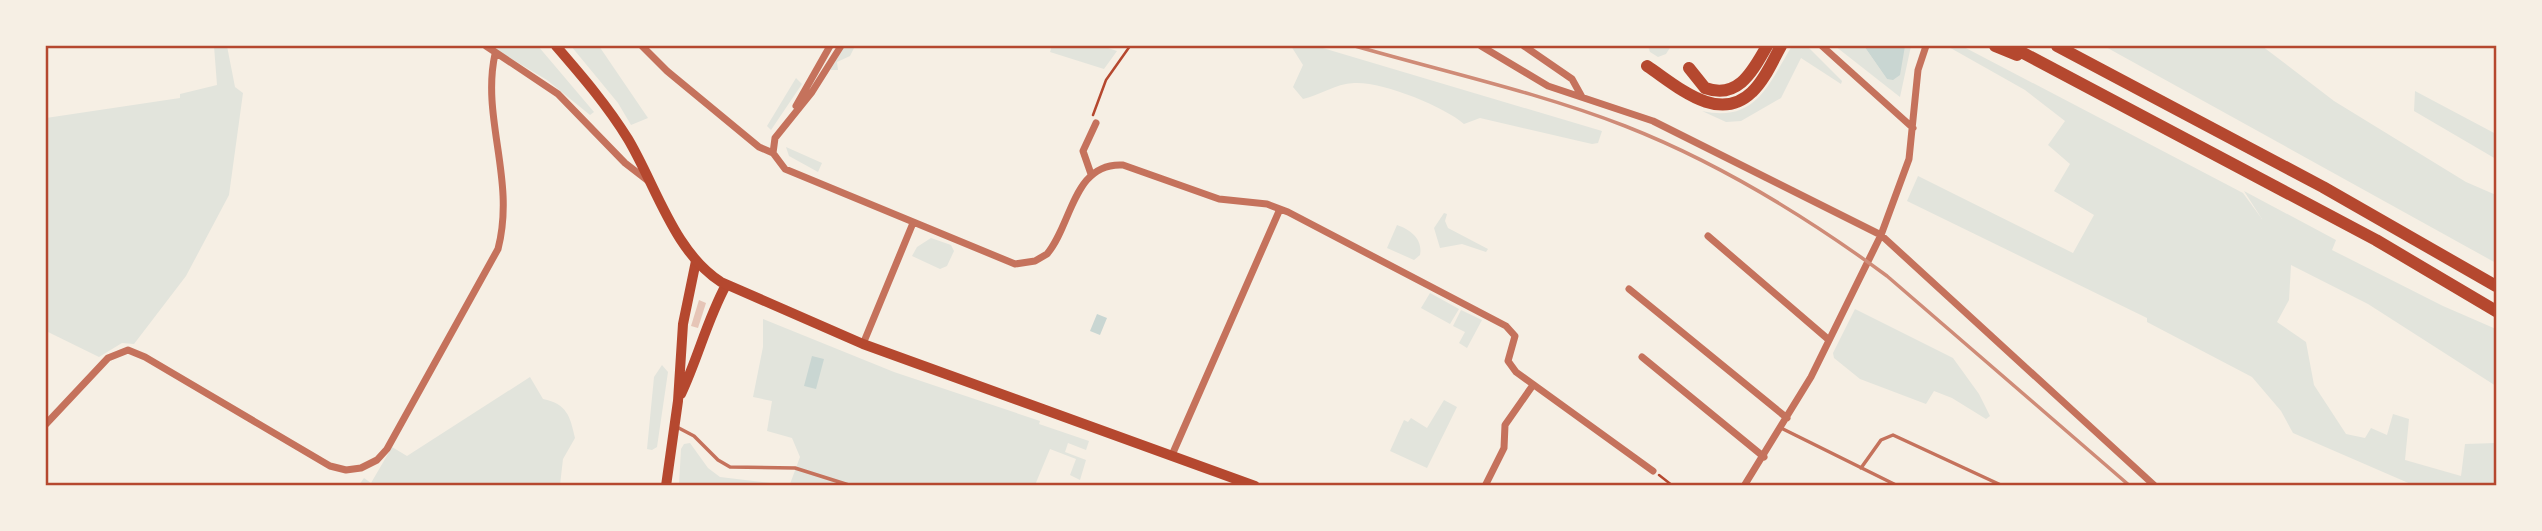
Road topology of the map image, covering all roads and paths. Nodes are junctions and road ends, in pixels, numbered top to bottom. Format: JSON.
{"nodes":[{"id":1,"x":486,"y":46,"type":"edge"},
{"id":2,"x":556,"y":46,"type":"edge"},
{"id":3,"x":642,"y":46,"type":"edge"},
{"id":4,"x":830,"y":46,"type":"edge"},
{"id":5,"x":841,"y":46,"type":"edge"},
{"id":6,"x":1130,"y":46,"type":"edge"},
{"id":7,"x":1481,"y":46,"type":"edge"},
{"id":8,"x":1524,"y":46,"type":"edge"},
{"id":9,"x":1767,"y":46,"type":"edge"},
{"id":10,"x":1781,"y":46,"type":"edge"},
{"id":11,"x":1822,"y":46,"type":"edge"},
{"id":12,"x":1926,"y":46,"type":"edge"},
{"id":13,"x":1995,"y":46,"type":"edge"},
{"id":14,"x":2010,"y":46,"type":"edge"},
{"id":15,"x":2057,"y":46,"type":"edge"},
{"id":16,"x":495,"y":54,"type":"junction"},
{"id":17,"x":1647,"y":66,"type":"dead end"},
{"id":18,"x":1689,"y":68,"type":"dead end"},
{"id":19,"x":2074,"y":79,"type":"junction"},
{"id":20,"x":1582,"y":97,"type":"junction"},
{"id":21,"x":795,"y":110,"type":"junction"},
{"id":22,"x":1096,"y":122,"type":"joint"},
{"id":23,"x":1913,"y":128,"type":"junction"},
{"id":24,"x":773,"y":153,"type":"junction"},
{"id":25,"x":1091,"y":174,"type":"junction"},
{"id":26,"x":653,"y":185,"type":"junction"},
{"id":27,"x":1280,"y":209,"type":"junction"},
{"id":28,"x":913,"y":223,"type":"junction"},
{"id":29,"x":1881,"y":235,"type":"junction"},
{"id":30,"x":1709,"y":236,"type":"dead end"},
{"id":31,"x":696,"y":261,"type":"junction"},
{"id":32,"x":726,"y":285,"type":"junction"},
{"id":33,"x":2497,"y":286,"type":"edge"},
{"id":34,"x":1629,"y":289,"type":"dead end"},
{"id":35,"x":2497,"y":311,"type":"edge"},
{"id":36,"x":1829,"y":341,"type":"junction"},
{"id":37,"x":863,"y":344,"type":"junction"},
{"id":38,"x":1642,"y":357,"type":"dead end"},
{"id":39,"x":1533,"y":385,"type":"junction"},
{"id":40,"x":678,"y":401,"type":"junction"},
{"id":41,"x":1787,"y":418,"type":"junction"},
{"id":42,"x":46,"y":424,"type":"edge"},
{"id":43,"x":673,"y":426,"type":"junction"},
{"id":44,"x":1781,"y":428,"type":"junction"},
{"id":45,"x":1172,"y":454,"type":"junction"},
{"id":46,"x":1764,"y":457,"type":"junction"},
{"id":47,"x":1861,"y":468,"type":"junction"},
{"id":48,"x":1653,"y":471,"type":"joint"},
{"id":49,"x":666,"y":485,"type":"edge"},
{"id":50,"x":852,"y":485,"type":"edge"},
{"id":51,"x":1255,"y":485,"type":"edge"},
{"id":52,"x":1485,"y":485,"type":"edge"},
{"id":53,"x":1674,"y":485,"type":"edge"},
{"id":54,"x":1744,"y":485,"type":"edge"},
{"id":55,"x":1898,"y":485,"type":"edge"},
{"id":56,"x":2003,"y":485,"type":"edge"},
{"id":57,"x":2155,"y":485,"type":"edge"}],
"edges":[{"from":1,"to":16,"type":"street"},
{"from":2,"to":26,"type":"main road"},
{"from":3,"to":24,"type":"street"},
{"from":4,"to":21,"type":"street"},
{"from":5,"to":21,"type":"street"},
{"from":6,"to":22,"type":"path"},
{"from":7,"to":20,"type":"street"},
{"from":8,"to":20,"type":"street"},
{"from":9,"to":18,"type":"highway"},
{"from":10,"to":17,"type":"highway"},
{"from":11,"to":23,"type":"street"},
{"from":12,"to":23,"type":"street"},
{"from":13,"to":19,"type":"highway"},
{"from":14,"to":19,"type":"highway"},
{"from":15,"to":33,"type":"highway"},
{"from":16,"to":26,"type":"street"},
{"from":16,"to":42,"type":"street"},
{"from":19,"to":35,"type":"highway"},
{"from":20,"to":29,"type":"street"},
{"from":21,"to":24,"type":"street"},
{"from":22,"to":25,"type":"street"},
{"from":23,"to":29,"type":"street"},
{"from":24,"to":28,"type":"street"},
{"from":25,"to":27,"type":"street"},
{"from":25,"to":28,"type":"street"},
{"from":26,"to":31,"type":"main road"},
{"from":27,"to":39,"type":"street"},
{"from":27,"to":45,"type":"street"},
{"from":28,"to":37,"type":"street"},
{"from":29,"to":36,"type":"street"},
{"from":29,"to":57,"type":"street"},
{"from":30,"to":36,"type":"street"},
{"from":31,"to":32,"type":"main road"},
{"from":31,"to":40,"type":"main road"},
{"from":32,"to":37,"type":"main road"},
{"from":32,"to":40,"type":"main road"},
{"from":34,"to":41,"type":"street"},
{"from":36,"to":41,"type":"street"},
{"from":37,"to":45,"type":"main road"},
{"from":38,"to":46,"type":"street"},
{"from":39,"to":48,"type":"street"},
{"from":39,"to":52,"type":"street"},
{"from":40,"to":43,"type":"main road"},
{"from":41,"to":44,"type":"street"},
{"from":43,"to":49,"type":"main road"},
{"from":43,"to":50,"type":"lane"},
{"from":44,"to":46,"type":"street"},
{"from":44,"to":47,"type":"lane"},
{"from":45,"to":51,"type":"main road"},
{"from":46,"to":54,"type":"street"},
{"from":47,"to":55,"type":"lane"},
{"from":47,"to":56,"type":"lane"},
{"from":48,"to":53,"type":"path"}]}
